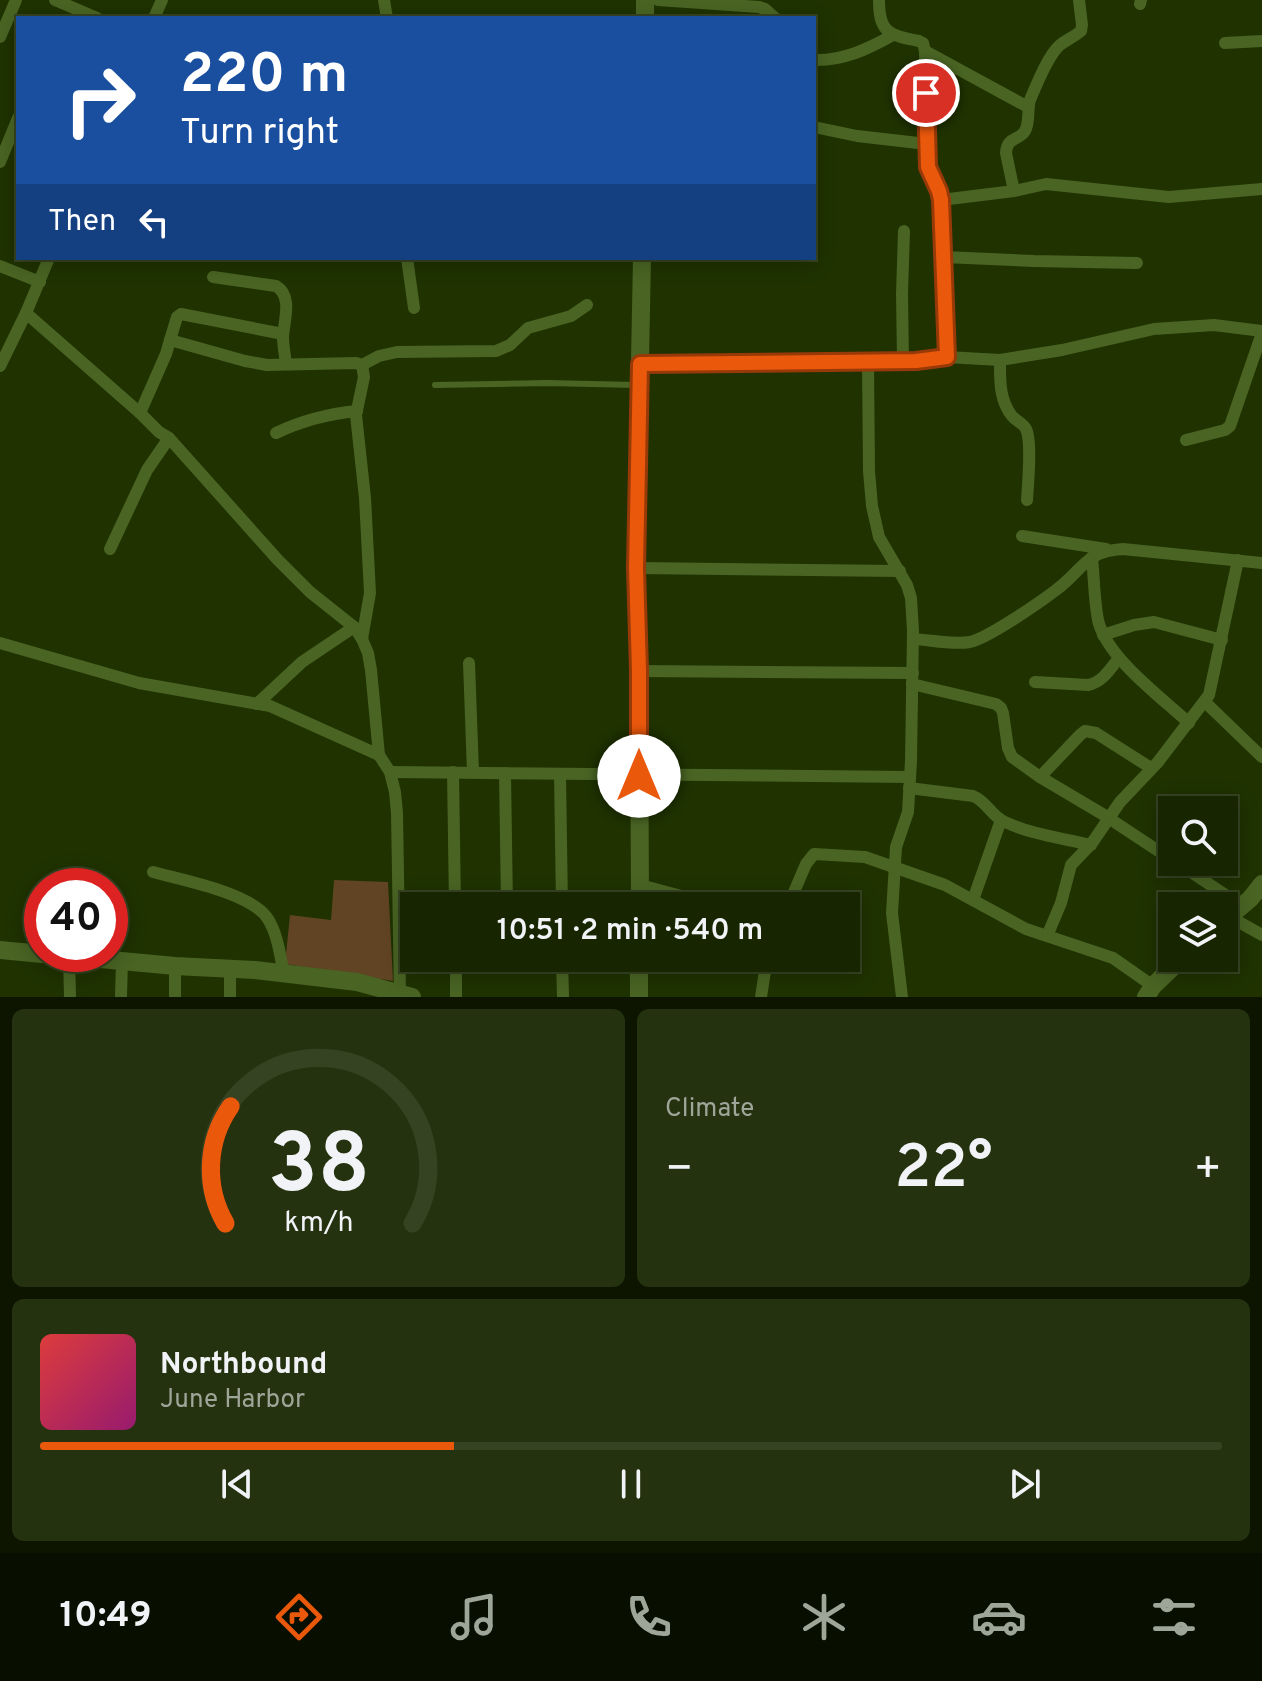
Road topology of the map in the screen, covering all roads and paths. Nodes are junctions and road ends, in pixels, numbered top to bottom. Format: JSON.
{"nodes":[{"id":1,"x":16,"y":0,"type":"edge"},
{"id":2,"x":55,"y":0,"type":"edge"},
{"id":3,"x":658,"y":0,"type":"edge"},
{"id":4,"x":879,"y":0,"type":"edge"},
{"id":5,"x":1079,"y":0,"type":"edge"},
{"id":6,"x":69,"y":8,"type":"edge"},
{"id":7,"x":91,"y":16,"type":"edge"},
{"id":8,"x":773,"y":16,"type":"edge"},
{"id":9,"x":893,"y":35,"type":"junction"},
{"id":10,"x":0,"y":37,"type":"edge"},
{"id":11,"x":1262,"y":41,"type":"edge"},
{"id":12,"x":1225,"y":43,"type":"dead end"},
{"id":13,"x":925,"y":51,"type":"junction"},
{"id":14,"x":816,"y":60,"type":"edge"},
{"id":15,"x":1028,"y":107,"type":"junction"},
{"id":16,"x":16,"y":123,"type":"edge"},
{"id":17,"x":816,"y":127,"type":"edge"},
{"id":18,"x":927,"y":144,"type":"junction"},
{"id":19,"x":0,"y":162,"type":"edge"},
{"id":20,"x":1262,"y":189,"type":"edge"},
{"id":21,"x":1014,"y":191,"type":"junction"},
{"id":22,"x":941,"y":200,"type":"junction"},
{"id":23,"x":904,"y":231,"type":"dead end"},
{"id":24,"x":944,"y":257,"type":"junction"},
{"id":25,"x":48,"y":260,"type":"edge"},
{"id":26,"x":407,"y":260,"type":"edge"},
{"id":27,"x":642,"y":260,"type":"edge"},
{"id":28,"x":1137,"y":263,"type":"dead end"},
{"id":29,"x":0,"y":266,"type":"edge"},
{"id":30,"x":213,"y":277,"type":"dead end"},
{"id":31,"x":40,"y":282,"type":"junction"},
{"id":32,"x":587,"y":305,"type":"dead end"},
{"id":33,"x":414,"y":308,"type":"dead end"},
{"id":34,"x":26,"y":313,"type":"junction"},
{"id":35,"x":1262,"y":332,"type":"edge"},
{"id":36,"x":283,"y":334,"type":"junction"},
{"id":37,"x":170,"y":340,"type":"junction"},
{"id":38,"x":947,"y":357,"type":"junction"},
{"id":39,"x":1000,"y":360,"type":"junction"},
{"id":40,"x":903,"y":361,"type":"junction"},
{"id":41,"x":868,"y":362,"type":"junction"},
{"id":42,"x":286,"y":364,"type":"junction"},
{"id":43,"x":640,"y":364,"type":"junction"},
{"id":44,"x":362,"y":365,"type":"junction"},
{"id":45,"x":0,"y":366,"type":"edge"},
{"id":46,"x":435,"y":385,"type":"dead end"},
{"id":47,"x":639,"y":385,"type":"junction"},
{"id":48,"x":357,"y":411,"type":"junction"},
{"id":49,"x":140,"y":413,"type":"junction"},
{"id":50,"x":276,"y":433,"type":"dead end"},
{"id":51,"x":169,"y":438,"type":"junction"},
{"id":52,"x":1186,"y":440,"type":"dead end"},
{"id":53,"x":1027,"y":500,"type":"dead end"},
{"id":54,"x":1022,"y":536,"type":"dead end"},
{"id":55,"x":110,"y":549,"type":"dead end"},
{"id":56,"x":1109,"y":550,"type":"junction"},
{"id":57,"x":1092,"y":557,"type":"junction"},
{"id":58,"x":1238,"y":560,"type":"junction"},
{"id":59,"x":1262,"y":563,"type":"edge"},
{"id":60,"x":636,"y":568,"type":"junction"},
{"id":61,"x":900,"y":571,"type":"junction"},
{"id":62,"x":354,"y":627,"type":"junction"},
{"id":63,"x":1103,"y":635,"type":"junction"},
{"id":64,"x":362,"y":639,"type":"junction"},
{"id":65,"x":913,"y":639,"type":"junction"},
{"id":66,"x":1222,"y":640,"type":"junction"},
{"id":67,"x":0,"y":643,"type":"edge"},
{"id":68,"x":1119,"y":658,"type":"junction"},
{"id":69,"x":469,"y":663,"type":"dead end"},
{"id":70,"x":639,"y":671,"type":"junction"},
{"id":71,"x":912,"y":678,"type":"junction"},
{"id":72,"x":1035,"y":682,"type":"dead end"},
{"id":73,"x":1205,"y":702,"type":"junction"},
{"id":74,"x":257,"y":704,"type":"junction"},
{"id":75,"x":1189,"y":723,"type":"junction"},
{"id":76,"x":379,"y":755,"type":"junction"},
{"id":77,"x":1262,"y":757,"type":"edge"},
{"id":78,"x":1151,"y":768,"type":"junction"},
{"id":79,"x":390,"y":772,"type":"junction"},
{"id":80,"x":453,"y":772,"type":"junction"},
{"id":81,"x":473,"y":772,"type":"junction"},
{"id":82,"x":505,"y":773,"type":"junction"},
{"id":83,"x":560,"y":774,"type":"junction"},
{"id":84,"x":639,"y":776,"type":"junction"},
{"id":85,"x":1040,"y":777,"type":"junction"},
{"id":86,"x":909,"y":783,"type":"junction"},
{"id":87,"x":1110,"y":819,"type":"junction"},
{"id":88,"x":1001,"y":820,"type":"junction"},
{"id":89,"x":1091,"y":845,"type":"junction"},
{"id":90,"x":1158,"y":850,"type":"edge"},
{"id":91,"x":894,"y":867,"type":"junction"},
{"id":92,"x":153,"y":872,"type":"dead end"},
{"id":93,"x":1190,"y":876,"type":"edge"},
{"id":94,"x":1262,"y":884,"type":"edge"},
{"id":95,"x":640,"y":885,"type":"junction"},
{"id":96,"x":455,"y":892,"type":"edge"},
{"id":97,"x":507,"y":892,"type":"edge"},
{"id":98,"x":562,"y":892,"type":"edge"},
{"id":99,"x":640,"y":892,"type":"edge"},
{"id":100,"x":666,"y":892,"type":"edge"},
{"id":101,"x":794,"y":892,"type":"edge"},
{"id":102,"x":1207,"y":892,"type":"edge"},
{"id":103,"x":973,"y":900,"type":"junction"},
{"id":104,"x":1238,"y":909,"type":"edge"},
{"id":105,"x":1238,"y":919,"type":"edge"},
{"id":106,"x":1262,"y":935,"type":"edge"},
{"id":107,"x":1047,"y":936,"type":"junction"},
{"id":108,"x":0,"y":950,"type":"edge"},
{"id":109,"x":24,"y":952,"type":"edge"},
{"id":110,"x":128,"y":962,"type":"edge"},
{"id":111,"x":175,"y":966,"type":"junction"},
{"id":112,"x":230,"y":970,"type":"junction"},
{"id":113,"x":69,"y":972,"type":"edge"},
{"id":114,"x":122,"y":972,"type":"edge"},
{"id":115,"x":456,"y":972,"type":"edge"},
{"id":116,"x":562,"y":972,"type":"edge"},
{"id":117,"x":639,"y":972,"type":"edge"},
{"id":118,"x":765,"y":972,"type":"edge"},
{"id":119,"x":1169,"y":972,"type":"edge"},
{"id":120,"x":284,"y":974,"type":"junction"},
{"id":121,"x":1150,"y":992,"type":"edge"},
{"id":122,"x":404,"y":996,"type":"edge"},
{"id":123,"x":70,"y":997,"type":"edge"},
{"id":124,"x":121,"y":997,"type":"edge"},
{"id":125,"x":175,"y":997,"type":"edge"},
{"id":126,"x":230,"y":997,"type":"edge"},
{"id":127,"x":456,"y":997,"type":"edge"},
{"id":128,"x":563,"y":997,"type":"edge"},
{"id":129,"x":639,"y":997,"type":"edge"},
{"id":130,"x":761,"y":997,"type":"edge"},
{"id":131,"x":902,"y":997,"type":"edge"}],
"edges":[{"from":1,"to":10,"type":"street"},
{"from":2,"to":6,"type":"street"},
{"from":3,"to":8,"type":"street"},
{"from":4,"to":9,"type":"street"},
{"from":5,"to":15,"type":"street"},
{"from":6,"to":7,"type":"street"},
{"from":9,"to":13,"type":"street"},
{"from":9,"to":14,"type":"street"},
{"from":11,"to":12,"type":"street"},
{"from":13,"to":15,"type":"street"},
{"from":13,"to":18,"type":"street"},
{"from":15,"to":21,"type":"street"},
{"from":16,"to":19,"type":"street"},
{"from":17,"to":18,"type":"street"},
{"from":18,"to":22,"type":"street"},
{"from":20,"to":21,"type":"street"},
{"from":21,"to":22,"type":"street"},
{"from":22,"to":24,"type":"street"},
{"from":23,"to":40,"type":"street"},
{"from":24,"to":28,"type":"street"},
{"from":24,"to":38,"type":"street"},
{"from":25,"to":31,"type":"street"},
{"from":26,"to":33,"type":"street"},
{"from":27,"to":43,"type":"street"},
{"from":29,"to":31,"type":"street"},
{"from":30,"to":36,"type":"street"},
{"from":31,"to":34,"type":"street"},
{"from":32,"to":44,"type":"street"},
{"from":34,"to":45,"type":"street"},
{"from":34,"to":49,"type":"street"},
{"from":35,"to":39,"type":"street"},
{"from":35,"to":52,"type":"street"},
{"from":36,"to":37,"type":"street"},
{"from":36,"to":42,"type":"street"},
{"from":37,"to":42,"type":"street"},
{"from":37,"to":49,"type":"street"},
{"from":38,"to":39,"type":"street"},
{"from":38,"to":40,"type":"street"},
{"from":39,"to":53,"type":"street"},
{"from":40,"to":41,"type":"street"},
{"from":41,"to":43,"type":"street"},
{"from":41,"to":61,"type":"street"},
{"from":42,"to":44,"type":"street"},
{"from":43,"to":47,"type":"street"},
{"from":44,"to":48,"type":"street"},
{"from":46,"to":47,"type":"lane"},
{"from":47,"to":60,"type":"street"},
{"from":48,"to":50,"type":"street"},
{"from":48,"to":64,"type":"street"},
{"from":49,"to":51,"type":"street"},
{"from":51,"to":55,"type":"street"},
{"from":51,"to":62,"type":"street"},
{"from":54,"to":56,"type":"street"},
{"from":56,"to":57,"type":"street"},
{"from":56,"to":58,"type":"street"},
{"from":57,"to":63,"type":"street"},
{"from":57,"to":65,"type":"street"},
{"from":58,"to":59,"type":"street"},
{"from":58,"to":66,"type":"street"},
{"from":60,"to":61,"type":"street"},
{"from":60,"to":70,"type":"street"},
{"from":61,"to":65,"type":"street"},
{"from":62,"to":64,"type":"street"},
{"from":62,"to":74,"type":"street"},
{"from":63,"to":66,"type":"street"},
{"from":63,"to":68,"type":"street"},
{"from":64,"to":76,"type":"street"},
{"from":65,"to":71,"type":"street"},
{"from":66,"to":73,"type":"street"},
{"from":67,"to":74,"type":"street"},
{"from":68,"to":72,"type":"street"},
{"from":68,"to":75,"type":"street"},
{"from":69,"to":81,"type":"street"},
{"from":70,"to":71,"type":"street"},
{"from":70,"to":84,"type":"street"},
{"from":71,"to":85,"type":"street"},
{"from":71,"to":86,"type":"street"},
{"from":73,"to":75,"type":"street"},
{"from":73,"to":77,"type":"street"},
{"from":74,"to":76,"type":"street"},
{"from":75,"to":78,"type":"street"},
{"from":76,"to":79,"type":"street"},
{"from":78,"to":85,"type":"street"},
{"from":78,"to":87,"type":"street"},
{"from":79,"to":80,"type":"street"},
{"from":79,"to":122,"type":"street"},
{"from":80,"to":81,"type":"street"},
{"from":80,"to":96,"type":"street"},
{"from":81,"to":82,"type":"street"},
{"from":82,"to":83,"type":"street"},
{"from":82,"to":97,"type":"street"},
{"from":83,"to":84,"type":"street"},
{"from":83,"to":98,"type":"street"},
{"from":84,"to":86,"type":"street"},
{"from":84,"to":95,"type":"street"},
{"from":85,"to":87,"type":"street"},
{"from":86,"to":88,"type":"street"},
{"from":86,"to":91,"type":"street"},
{"from":87,"to":89,"type":"street"},
{"from":87,"to":90,"type":"street"},
{"from":88,"to":89,"type":"street"},
{"from":88,"to":103,"type":"street"},
{"from":89,"to":107,"type":"street"},
{"from":91,"to":101,"type":"street"},
{"from":91,"to":103,"type":"street"},
{"from":91,"to":131,"type":"street"},
{"from":92,"to":120,"type":"street"},
{"from":93,"to":102,"type":"street"},
{"from":94,"to":104,"type":"street"},
{"from":95,"to":99,"type":"street"},
{"from":95,"to":100,"type":"street"},
{"from":103,"to":107,"type":"street"},
{"from":105,"to":106,"type":"street"},
{"from":107,"to":121,"type":"street"},
{"from":108,"to":109,"type":"street"},
{"from":110,"to":111,"type":"street"},
{"from":111,"to":112,"type":"street"},
{"from":111,"to":125,"type":"street"},
{"from":112,"to":120,"type":"street"},
{"from":112,"to":126,"type":"street"},
{"from":113,"to":123,"type":"street"},
{"from":114,"to":124,"type":"street"},
{"from":115,"to":127,"type":"street"},
{"from":116,"to":128,"type":"street"},
{"from":117,"to":129,"type":"street"},
{"from":118,"to":130,"type":"street"},
{"from":119,"to":121,"type":"street"},
{"from":120,"to":122,"type":"street"}]}
